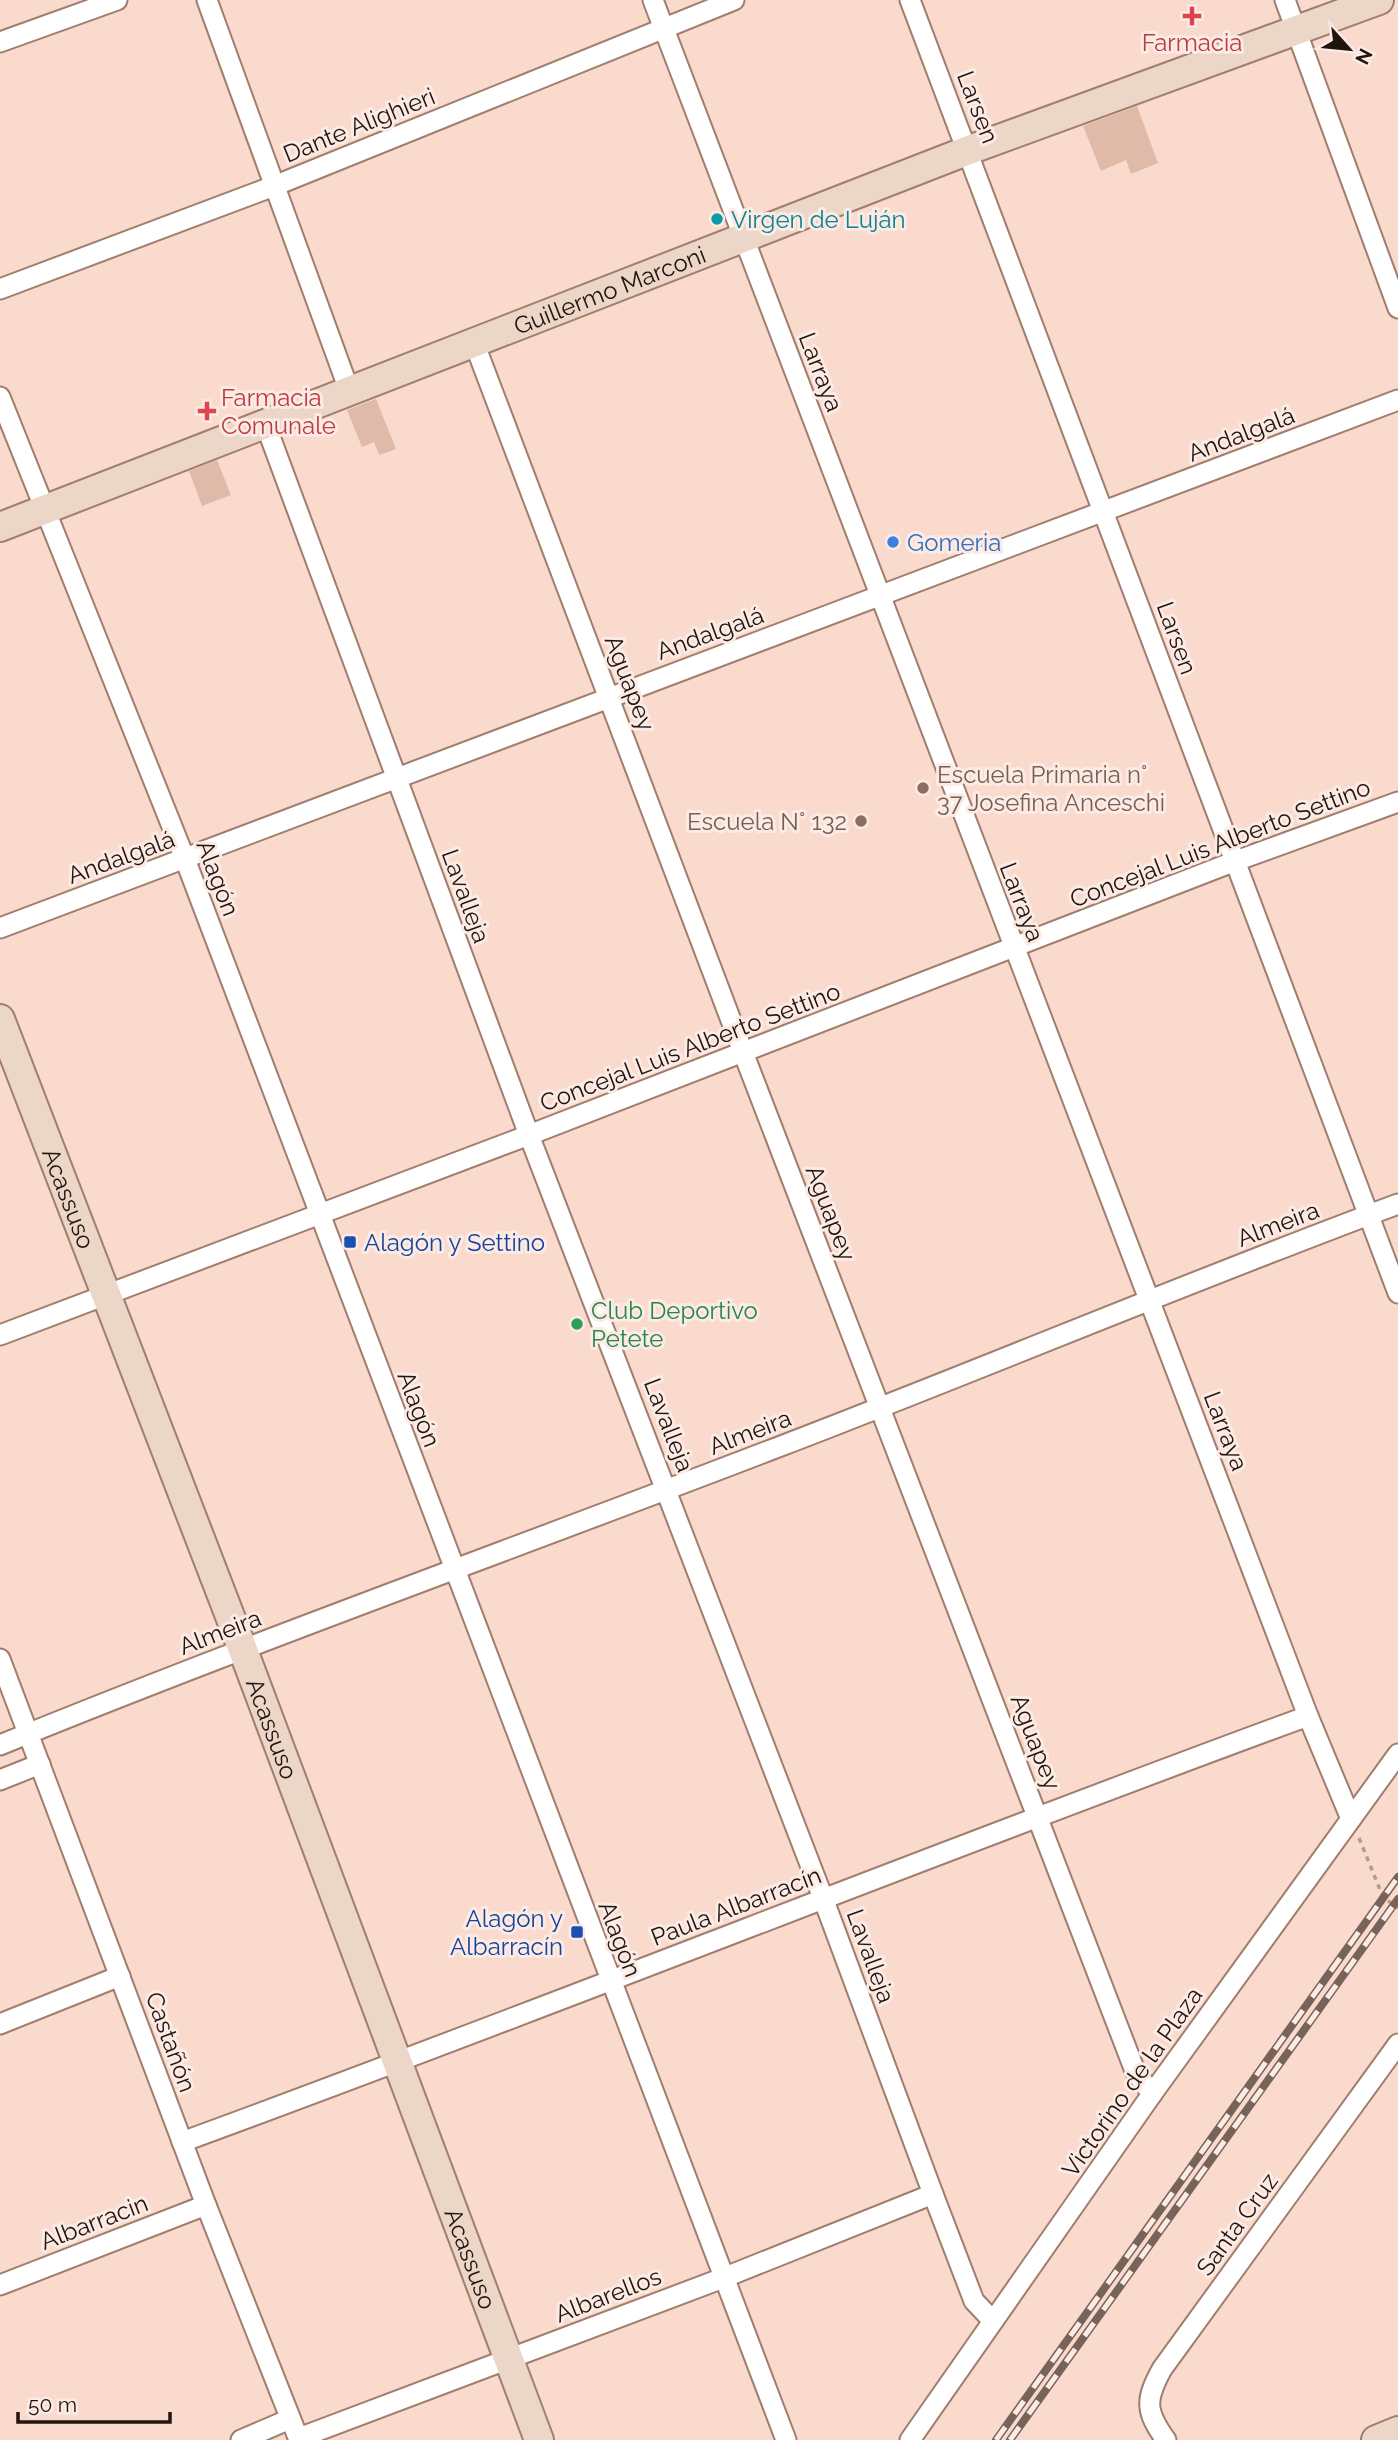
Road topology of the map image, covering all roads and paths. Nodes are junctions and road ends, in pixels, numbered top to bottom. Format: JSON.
{"nodes":[{"id":1,"x":117,"y":0,"type":"edge"},
{"id":2,"x":207,"y":0,"type":"edge"},
{"id":3,"x":653,"y":0,"type":"edge"},
{"id":4,"x":734,"y":0,"type":"edge"},
{"id":5,"x":911,"y":0,"type":"edge"},
{"id":6,"x":1285,"y":0,"type":"edge"},
{"id":7,"x":1378,"y":0,"type":"edge"},
{"id":8,"x":663,"y":28,"type":"junction"},
{"id":9,"x":1297,"y":31,"type":"junction"},
{"id":10,"x":0,"y":42,"type":"edge"},
{"id":11,"x":970,"y":150,"type":"junction"},
{"id":12,"x":274,"y":186,"type":"junction"},
{"id":13,"x":744,"y":239,"type":"junction"},
{"id":14,"x":0,"y":289,"type":"edge"},
{"id":15,"x":1398,"y":308,"type":"edge"},
{"id":16,"x":475,"y":345,"type":"junction"},
{"id":17,"x":349,"y":390,"type":"junction"},
{"id":18,"x":0,"y":397,"type":"edge"},
{"id":19,"x":1398,"y":400,"type":"edge"},
{"id":20,"x":265,"y":423,"type":"junction"},
{"id":21,"x":44,"y":510,"type":"junction"},
{"id":22,"x":1104,"y":512,"type":"junction"},
{"id":23,"x":0,"y":527,"type":"edge"},
{"id":24,"x":880,"y":597,"type":"junction"},
{"id":25,"x":609,"y":695,"type":"junction"},
{"id":26,"x":396,"y":779,"type":"junction"},
{"id":27,"x":1398,"y":802,"type":"edge"},
{"id":28,"x":185,"y":859,"type":"junction"},
{"id":29,"x":1233,"y":862,"type":"junction"},
{"id":30,"x":0,"y":928,"type":"edge"},
{"id":31,"x":1013,"y":949,"type":"junction"},
{"id":32,"x":0,"y":1019,"type":"edge"},
{"id":33,"x":743,"y":1052,"type":"junction"},
{"id":34,"x":529,"y":1135,"type":"junction"},
{"id":35,"x":1398,"y":1205,"type":"edge"},
{"id":36,"x":318,"y":1213,"type":"junction"},
{"id":37,"x":1369,"y":1215,"type":"junction"},
{"id":38,"x":105,"y":1293,"type":"junction"},
{"id":39,"x":1398,"y":1293,"type":"edge"},
{"id":40,"x":1149,"y":1299,"type":"junction"},
{"id":41,"x":0,"y":1335,"type":"edge"},
{"id":42,"x":879,"y":1409,"type":"junction"},
{"id":43,"x":668,"y":1490,"type":"junction"},
{"id":44,"x":453,"y":1569,"type":"junction"},
{"id":45,"x":243,"y":1650,"type":"junction"},
{"id":46,"x":0,"y":1659,"type":"edge"},
{"id":47,"x":1308,"y":1716,"type":"junction"},
{"id":48,"x":28,"y":1733,"type":"junction"},
{"id":49,"x":0,"y":1745,"type":"edge"},
{"id":50,"x":1398,"y":1754,"type":"edge"},
{"id":51,"x":40,"y":1764,"type":"junction"},
{"id":52,"x":0,"y":1780,"type":"edge"},
{"id":53,"x":1038,"y":1815,"type":"junction"},
{"id":54,"x":1352,"y":1819,"type":"junction"},
{"id":55,"x":824,"y":1898,"type":"junction"},
{"id":56,"x":1398,"y":1908,"type":"edge"},
{"id":57,"x":120,"y":1976,"type":"junction"},
{"id":58,"x":610,"y":1980,"type":"junction"},
{"id":59,"x":0,"y":2024,"type":"edge"},
{"id":60,"x":1398,"y":2044,"type":"edge"},
{"id":61,"x":399,"y":2062,"type":"junction"},
{"id":62,"x":1152,"y":2094,"type":"junction"},
{"id":63,"x":182,"y":2142,"type":"junction"},
{"id":64,"x":933,"y":2194,"type":"junction"},
{"id":65,"x":206,"y":2205,"type":"junction"},
{"id":66,"x":723,"y":2277,"type":"junction"},
{"id":67,"x":0,"y":2285,"type":"edge"},
{"id":68,"x":993,"y":2321,"type":"junction"},
{"id":69,"x":509,"y":2359,"type":"junction"},
{"id":70,"x":290,"y":2418,"type":"junction"},
{"id":71,"x":1398,"y":2431,"type":"edge"},
{"id":72,"x":299,"y":2439,"type":"edge"},
{"id":73,"x":241,"y":2440,"type":"edge"},
{"id":74,"x":539,"y":2440,"type":"edge"},
{"id":75,"x":786,"y":2440,"type":"edge"},
{"id":76,"x":910,"y":2440,"type":"edge"},
{"id":77,"x":1166,"y":2440,"type":"edge"},
{"id":78,"x":1376,"y":2440,"type":"edge"}],
"edges":[{"from":1,"to":10,"type":"street"},
{"from":2,"to":12,"type":"street"},
{"from":3,"to":8,"type":"street","name":"Larraya"},
{"from":4,"to":8,"type":"street","name":"Dante Alighieri"},
{"from":5,"to":11,"type":"street","name":"Larsen"},
{"from":6,"to":9,"type":"street"},
{"from":7,"to":9,"type":"street","name":"Guillermo Marconi"},
{"from":8,"to":12,"type":"street","name":"Dante Alighieri"},
{"from":8,"to":13,"type":"street","name":"Larraya"},
{"from":9,"to":11,"type":"street","name":"Guillermo Marconi"},
{"from":9,"to":15,"type":"street"},
{"from":11,"to":13,"type":"street","name":"Guillermo Marconi"},
{"from":11,"to":22,"type":"street","name":"Larsen"},
{"from":12,"to":14,"type":"street","name":"Dante Alighieri"},
{"from":12,"to":17,"type":"street"},
{"from":13,"to":16,"type":"street","name":"Guillermo Marconi"},
{"from":13,"to":24,"type":"street","name":"Larraya"},
{"from":16,"to":17,"type":"street","name":"Guillermo Marconi"},
{"from":16,"to":25,"type":"street","name":"Aguapey"},
{"from":17,"to":20,"type":"street","name":"Guillermo Marconi"},
{"from":18,"to":21,"type":"street","name":"Alagón"},
{"from":19,"to":22,"type":"street","name":"Andalgalá"},
{"from":20,"to":21,"type":"street","name":"Guillermo Marconi"},
{"from":20,"to":26,"type":"street","name":"Lavalleja"},
{"from":21,"to":23,"type":"street","name":"Guillermo Marconi"},
{"from":21,"to":28,"type":"street","name":"Alagón"},
{"from":22,"to":24,"type":"street","name":"Andalgalá"},
{"from":22,"to":29,"type":"street","name":"Larsen"},
{"from":24,"to":25,"type":"street","name":"Andalgalá"},
{"from":24,"to":31,"type":"street","name":"Larraya"},
{"from":25,"to":26,"type":"street","name":"Andalgalá"},
{"from":25,"to":33,"type":"street","name":"Aguapey"},
{"from":26,"to":28,"type":"street","name":"Andalgalá"},
{"from":26,"to":34,"type":"street","name":"Lavalleja"},
{"from":27,"to":29,"type":"street","name":"Concejal Luis Alberto Settino"},
{"from":28,"to":30,"type":"street","name":"Andalgalá"},
{"from":28,"to":36,"type":"street","name":"Alagón"},
{"from":29,"to":31,"type":"street","name":"Concejal Luis Alberto Settino"},
{"from":29,"to":37,"type":"street","name":"Larsen"},
{"from":31,"to":33,"type":"street","name":"Concejal Luis Alberto Settino"},
{"from":31,"to":40,"type":"street","name":"Larraya"},
{"from":32,"to":38,"type":"street","name":"Acassuso"},
{"from":33,"to":34,"type":"street","name":"Concejal Luis Alberto Settino"},
{"from":33,"to":42,"type":"street","name":"Aguapey"},
{"from":34,"to":36,"type":"street","name":"Concejal Luis Alberto Settino"},
{"from":34,"to":43,"type":"street","name":"Lavalleja"},
{"from":35,"to":37,"type":"street","name":"Almeira"},
{"from":36,"to":38,"type":"street","name":"Concejal Luis Alberto Settino"},
{"from":36,"to":44,"type":"street","name":"Alagón"},
{"from":37,"to":39,"type":"street","name":"Larsen"},
{"from":37,"to":40,"type":"street","name":"Almeira"},
{"from":38,"to":41,"type":"street","name":"Concejal Luis Alberto Settino"},
{"from":38,"to":45,"type":"street","name":"Acassuso"},
{"from":40,"to":42,"type":"street","name":"Almeira"},
{"from":40,"to":47,"type":"street","name":"Larraya"},
{"from":42,"to":43,"type":"street","name":"Almeira"},
{"from":42,"to":53,"type":"street","name":"Aguapey"},
{"from":43,"to":44,"type":"street","name":"Almeira"},
{"from":43,"to":55,"type":"street","name":"Lavalleja"},
{"from":44,"to":45,"type":"street","name":"Almeira"},
{"from":44,"to":58,"type":"street","name":"Alagón"},
{"from":45,"to":48,"type":"street","name":"Almeira"},
{"from":45,"to":61,"type":"street","name":"Acassuso"},
{"from":46,"to":48,"type":"street","name":"Castañón"},
{"from":47,"to":53,"type":"street","name":"Paula Albarracín"},
{"from":47,"to":54,"type":"street","name":"Larraya"},
{"from":48,"to":49,"type":"street","name":"Almeira"},
{"from":48,"to":51,"type":"street","name":"Castañón"},
{"from":50,"to":54,"type":"street","name":"Victorino de la Plaza"},
{"from":51,"to":52,"type":"street"},
{"from":51,"to":57,"type":"street","name":"Castañón"},
{"from":53,"to":55,"type":"street","name":"Paula Albarracín"},
{"from":53,"to":62,"type":"street","name":"Aguapey"},
{"from":54,"to":56,"type":"path"},
{"from":54,"to":62,"type":"street","name":"Victorino de la Plaza"},
{"from":55,"to":58,"type":"street","name":"Paula Albarracín"},
{"from":55,"to":64,"type":"street","name":"Lavalleja"},
{"from":57,"to":59,"type":"street"},
{"from":57,"to":63,"type":"street","name":"Castañón"},
{"from":58,"to":61,"type":"street","name":"Paula Albarracín"},
{"from":58,"to":66,"type":"street","name":"Alagón"},
{"from":60,"to":77,"type":"street","name":"Santa Cruz"},
{"from":61,"to":63,"type":"street","name":"Paula Albarracín"},
{"from":61,"to":69,"type":"street","name":"Acassuso"},
{"from":62,"to":68,"type":"street","name":"Victorino de la Plaza"},
{"from":63,"to":65,"type":"street","name":"Castañón"},
{"from":64,"to":66,"type":"street","name":"Albarellos"},
{"from":64,"to":68,"type":"street","name":"Lavalleja"},
{"from":65,"to":67,"type":"street","name":"Albarracin"},
{"from":65,"to":70,"type":"street","name":"Castañón"},
{"from":66,"to":69,"type":"street","name":"Albarellos"},
{"from":66,"to":75,"type":"street","name":"Alagón"},
{"from":68,"to":76,"type":"street","name":"Victorino de la Plaza"},
{"from":69,"to":72,"type":"street","name":"Albarellos"},
{"from":69,"to":74,"type":"street","name":"Acassuso"},
{"from":70,"to":72,"type":"street","name":"Castañón"},
{"from":70,"to":73,"type":"street"},
{"from":71,"to":78,"type":"street"}]}
